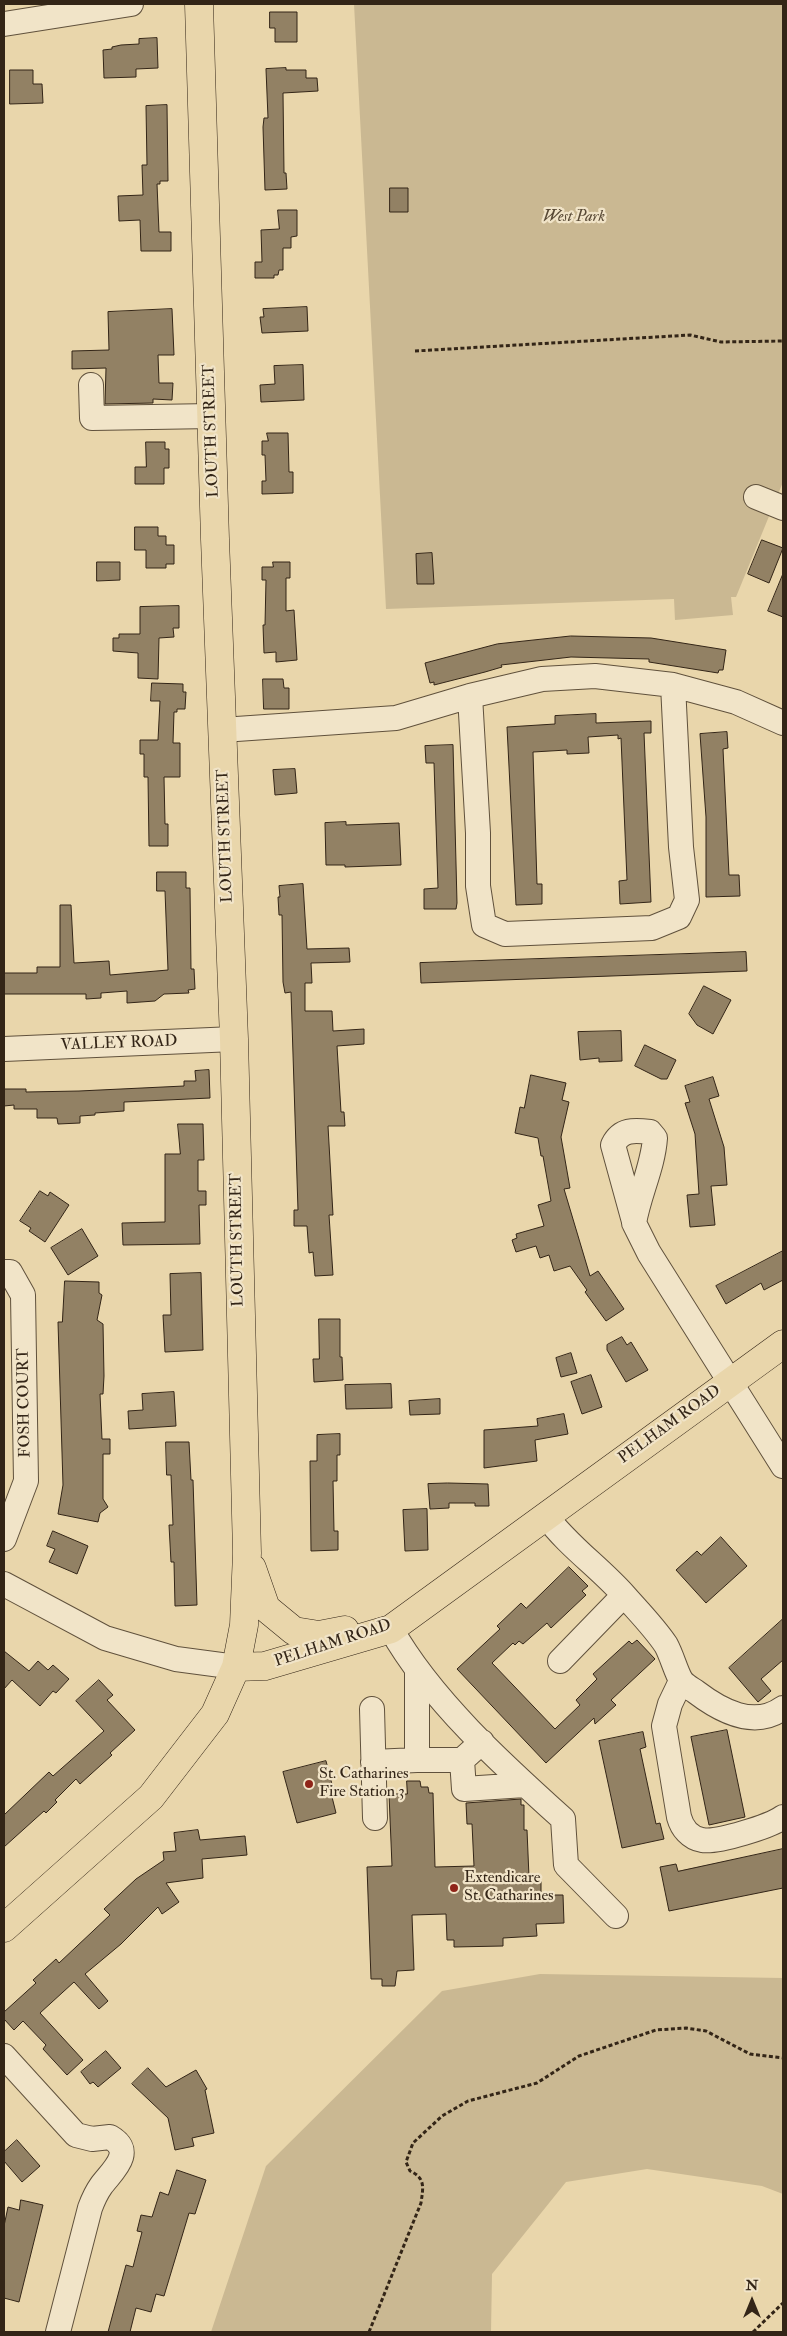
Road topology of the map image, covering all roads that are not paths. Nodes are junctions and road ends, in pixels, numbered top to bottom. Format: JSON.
{"nodes":[{"id":1,"x":131,"y":4,"type":"edge"},
{"id":2,"x":200,"y":4,"type":"edge"},
{"id":3,"x":4,"y":24,"type":"edge"},
{"id":4,"x":92,"y":385,"type":"dead end"},
{"id":5,"x":212,"y":416,"type":"junction"},
{"id":6,"x":756,"y":496,"type":"dead end"},
{"id":7,"x":783,"y":508,"type":"edge"},
{"id":8,"x":673,"y":685,"type":"junction"},
{"id":9,"x":470,"y":696,"type":"junction"},
{"id":10,"x":783,"y":723,"type":"edge"},
{"id":11,"x":222,"y":730,"type":"junction"},
{"id":12,"x":234,"y":1039,"type":"junction"},
{"id":13,"x":4,"y":1048,"type":"edge"},
{"id":14,"x":634,"y":1223,"type":"dead end"},
{"id":15,"x":4,"y":1272,"type":"edge"},
{"id":16,"x":783,"y":1344,"type":"edge"},
{"id":17,"x":729,"y":1381,"type":"junction"},
{"id":18,"x":783,"y":1466,"type":"edge"},
{"id":19,"x":546,"y":1516,"type":"junction"},
{"id":20,"x":4,"y":1539,"type":"edge"},
{"id":21,"x":247,"y":1552,"type":"junction"},
{"id":22,"x":4,"y":1584,"type":"edge"},
{"id":23,"x":624,"y":1595,"type":"junction"},
{"id":24,"x":391,"y":1629,"type":"junction"},
{"id":25,"x":560,"y":1661,"type":"dead end"},
{"id":26,"x":236,"y":1667,"type":"junction"},
{"id":27,"x":417,"y":1671,"type":"junction"},
{"id":28,"x":681,"y":1680,"type":"junction"},
{"id":29,"x":783,"y":1708,"type":"edge"},
{"id":30,"x":372,"y":1709,"type":"dead end"},
{"id":31,"x":482,"y":1742,"type":"junction"},
{"id":32,"x":417,"y":1760,"type":"junction"},
{"id":33,"x":462,"y":1760,"type":"junction"},
{"id":34,"x":373,"y":1762,"type":"junction"},
{"id":35,"x":525,"y":1785,"type":"junction"},
{"id":36,"x":783,"y":1817,"type":"edge"},
{"id":37,"x":375,"y":1818,"type":"dead end"},
{"id":38,"x":616,"y":1916,"type":"dead end"},
{"id":39,"x":4,"y":1928,"type":"edge"},
{"id":40,"x":4,"y":2056,"type":"edge"},
{"id":41,"x":58,"y":2332,"type":"edge"}],
"edges":[{"from":1,"to":3,"type":"street"},
{"from":2,"to":5,"type":"main road","name":"LOUTH STREET"},
{"from":4,"to":5,"type":"street"},
{"from":5,"to":11,"type":"main road","name":"LOUTH STREET"},
{"from":6,"to":7,"type":"street"},
{"from":8,"to":9,"type":"street"},
{"from":8,"to":9,"type":"street"},
{"from":8,"to":10,"type":"street"},
{"from":9,"to":11,"type":"street"},
{"from":11,"to":12,"type":"main road","name":"LOUTH STREET"},
{"from":12,"to":13,"type":"street","name":"VALLEY ROAD"},
{"from":12,"to":21,"type":"main road","name":"LOUTH STREET"},
{"from":14,"to":17,"type":"street"},
{"from":15,"to":20,"type":"street","name":"FOSH COURT"},
{"from":16,"to":17,"type":"main road","name":"PELHAM ROAD"},
{"from":17,"to":18,"type":"street"},
{"from":17,"to":19,"type":"main road","name":"PELHAM ROAD"},
{"from":19,"to":23,"type":"street"},
{"from":19,"to":24,"type":"main road","name":"PELHAM ROAD"},
{"from":21,"to":24,"type":"main road"},
{"from":21,"to":26,"type":"main road","name":"LOUTH STREET"},
{"from":22,"to":26,"type":"street"},
{"from":23,"to":25,"type":"street"},
{"from":23,"to":28,"type":"street"},
{"from":24,"to":26,"type":"main road","name":"PELHAM ROAD"},
{"from":24,"to":27,"type":"street"},
{"from":26,"to":39,"type":"main road"},
{"from":27,"to":31,"type":"street"},
{"from":27,"to":32,"type":"street"},
{"from":28,"to":29,"type":"street"},
{"from":28,"to":36,"type":"street"},
{"from":30,"to":34,"type":"street"},
{"from":31,"to":33,"type":"street"},
{"from":31,"to":35,"type":"street"},
{"from":32,"to":33,"type":"street"},
{"from":32,"to":34,"type":"street"},
{"from":33,"to":35,"type":"street"},
{"from":34,"to":37,"type":"street"},
{"from":35,"to":38,"type":"street"},
{"from":40,"to":41,"type":"street"}]}
